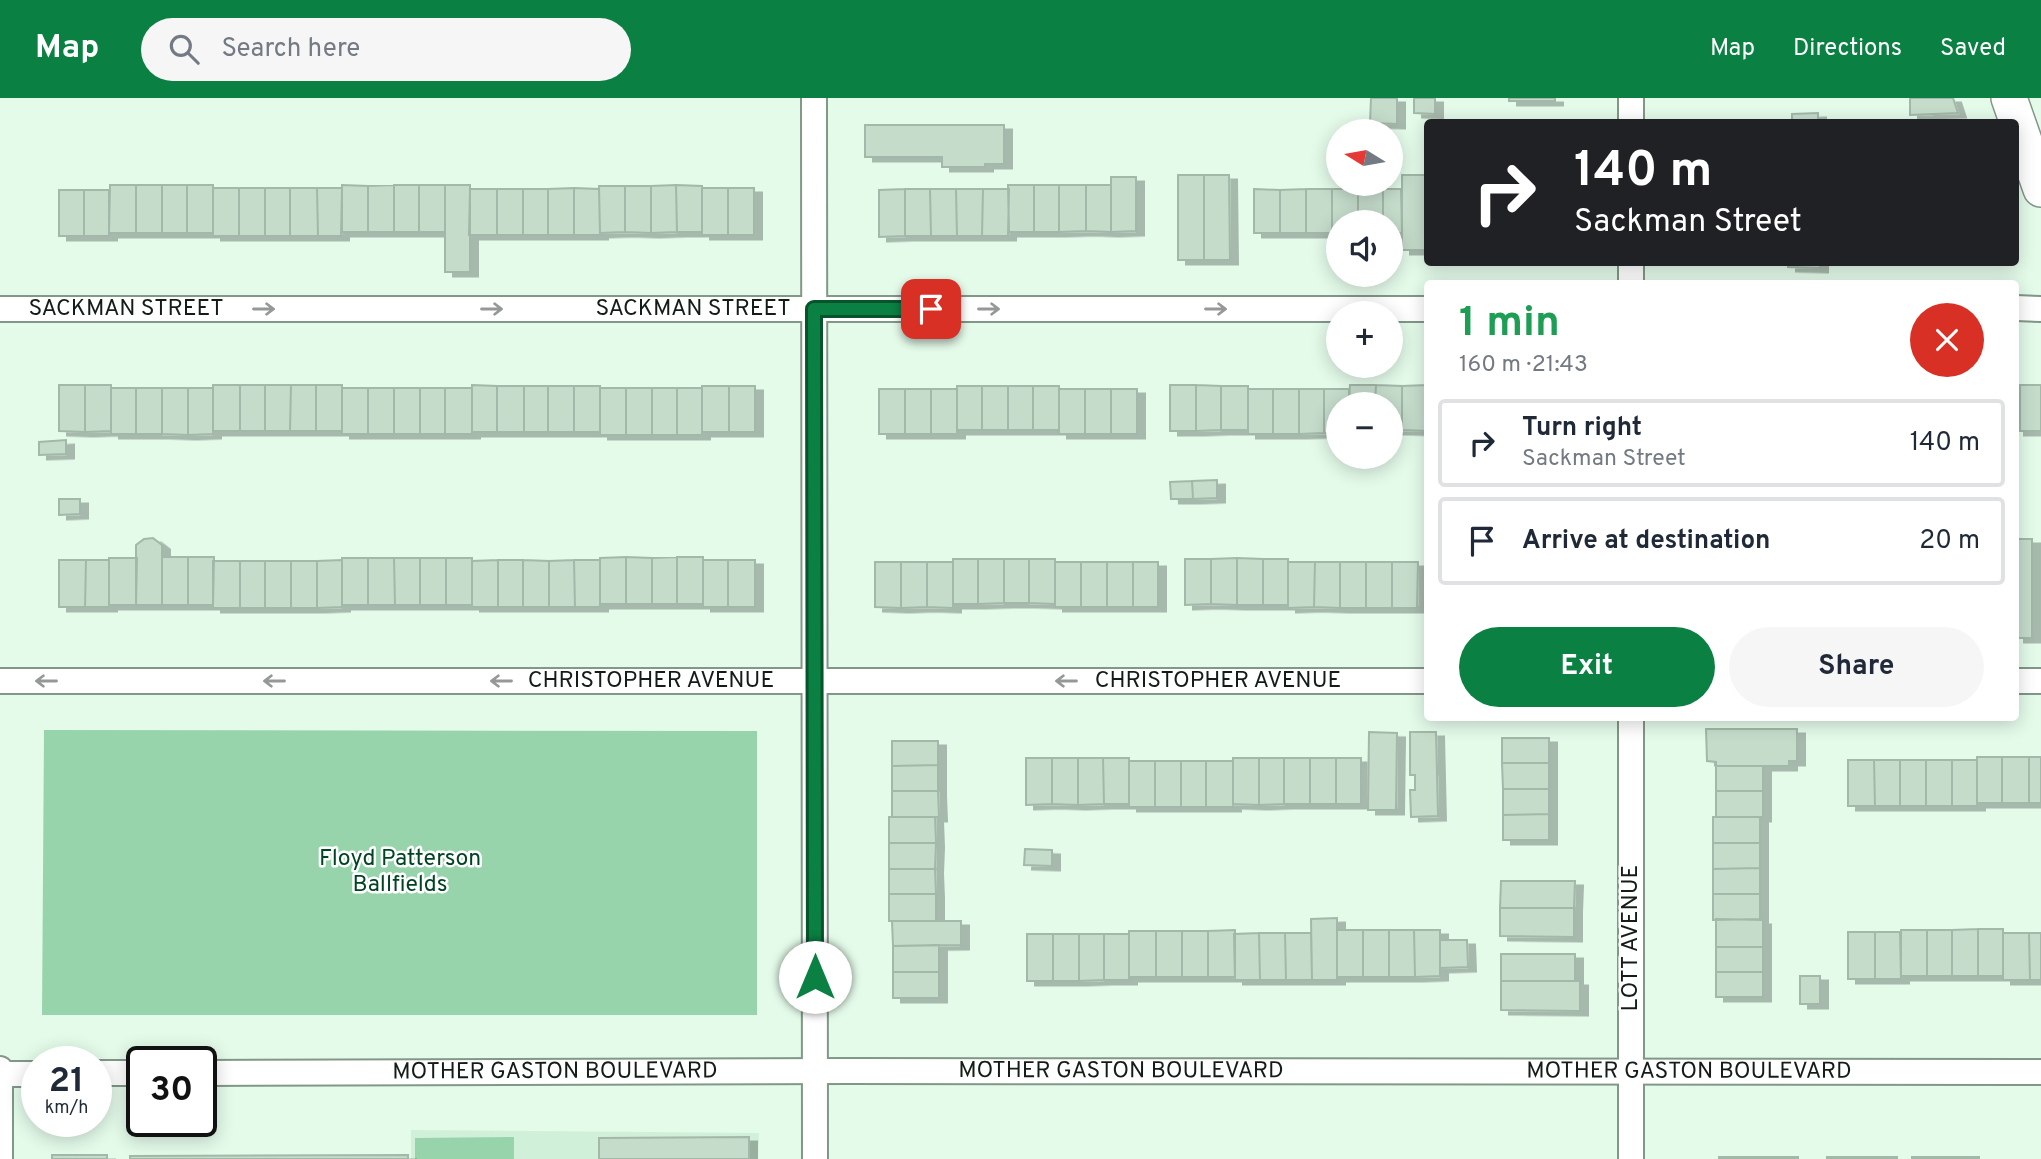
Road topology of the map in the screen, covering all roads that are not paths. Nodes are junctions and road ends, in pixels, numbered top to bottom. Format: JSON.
{"nodes":[{"id":1,"x":814,"y":98,"type":"edge"},
{"id":2,"x":1631,"y":98,"type":"edge"},
{"id":3,"x":2009,"y":98,"type":"edge"},
{"id":4,"x":1631,"y":119,"type":"edge"},
{"id":5,"x":2016,"y":119,"type":"edge"},
{"id":6,"x":2019,"y":126,"type":"edge"},
{"id":7,"x":2041,"y":189,"type":"edge"},
{"id":8,"x":2019,"y":308,"type":"edge"},
{"id":9,"x":0,"y":309,"type":"edge"},
{"id":10,"x":814,"y":309,"type":"junction"},
{"id":11,"x":1424,"y":309,"type":"edge"},
{"id":12,"x":2041,"y":309,"type":"edge"},
{"id":13,"x":0,"y":681,"type":"edge"},
{"id":14,"x":815,"y":681,"type":"junction"},
{"id":15,"x":1424,"y":681,"type":"edge"},
{"id":16,"x":2019,"y":681,"type":"edge"},
{"id":17,"x":2041,"y":681,"type":"edge"},
{"id":18,"x":1631,"y":721,"type":"edge"},
{"id":19,"x":815,"y":1071,"type":"junction"},
{"id":20,"x":1631,"y":1071,"type":"junction"},
{"id":21,"x":0,"y":1072,"type":"edge"},
{"id":22,"x":2041,"y":1072,"type":"edge"},
{"id":23,"x":21,"y":1073,"type":"edge"},
{"id":24,"x":217,"y":1073,"type":"edge"},
{"id":25,"x":0,"y":1159,"type":"edge"},
{"id":26,"x":815,"y":1159,"type":"edge"},
{"id":27,"x":1631,"y":1159,"type":"edge"}],
"edges":[{"from":1,"to":10,"type":"street"},
{"from":2,"to":4,"type":"street"},
{"from":3,"to":5,"type":"street"},
{"from":6,"to":7,"type":"street"},
{"from":8,"to":12,"type":"street"},
{"from":9,"to":10,"type":"street","name":"SACKMAN STREET","one_way":true},
{"from":10,"to":11,"type":"street","name":"SACKMAN STREET","one_way":true},
{"from":10,"to":14,"type":"street"},
{"from":14,"to":13,"type":"street","name":"CHRISTOPHER AVENUE","one_way":true},
{"from":15,"to":14,"type":"street","name":"CHRISTOPHER AVENUE","one_way":true},
{"from":14,"to":19,"type":"street"},
{"from":16,"to":17,"type":"street"},
{"from":18,"to":20,"type":"street","name":"LOTT AVENUE"},
{"from":19,"to":20,"type":"street","name":"MOTHER GASTON BOULEVARD"},
{"from":19,"to":24,"type":"street","name":"MOTHER GASTON BOULEVARD"},
{"from":19,"to":26,"type":"street"},
{"from":20,"to":22,"type":"street","name":"MOTHER GASTON BOULEVARD"},
{"from":20,"to":27,"type":"street","name":"LOTT AVENUE"},
{"from":21,"to":23,"type":"street"},
{"from":21,"to":25,"type":"street"}]}
